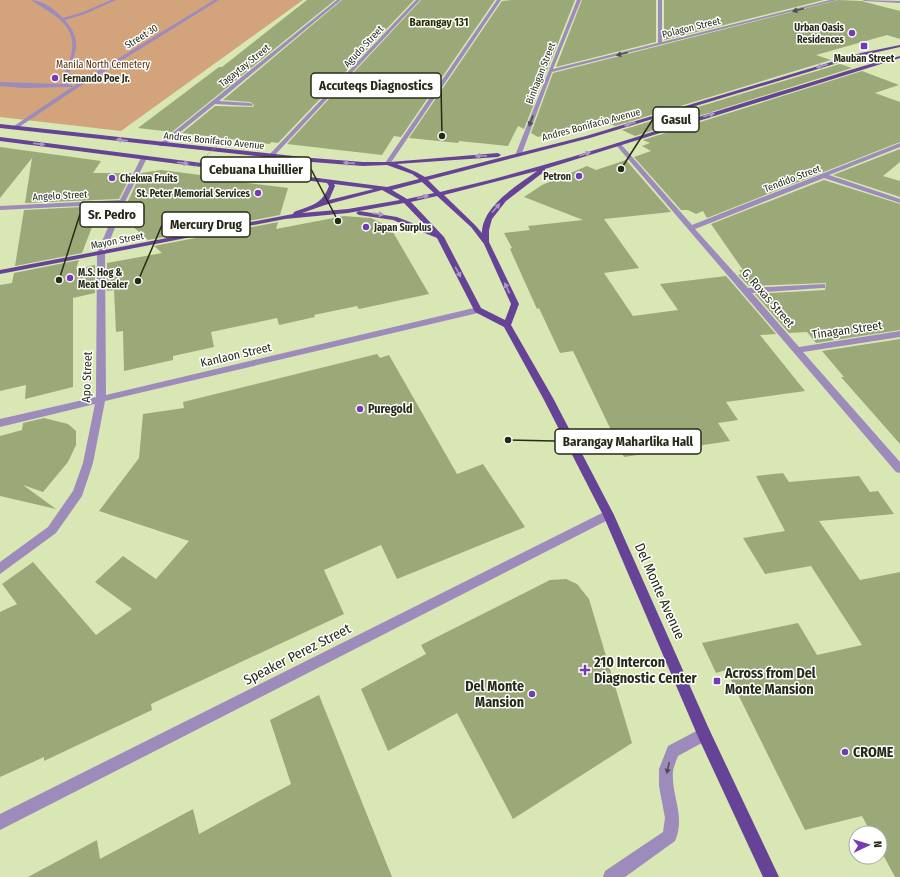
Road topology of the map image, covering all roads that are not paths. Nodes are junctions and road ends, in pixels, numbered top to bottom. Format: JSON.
{"nodes":[{"id":1,"x":33,"y":0,"type":"edge"},
{"id":2,"x":114,"y":0,"type":"edge"},
{"id":3,"x":217,"y":0,"type":"edge"},
{"id":4,"x":339,"y":0,"type":"edge"},
{"id":5,"x":418,"y":0,"type":"edge"},
{"id":6,"x":499,"y":0,"type":"edge"},
{"id":7,"x":579,"y":0,"type":"edge"},
{"id":8,"x":660,"y":0,"type":"edge"},
{"id":9,"x":835,"y":0,"type":"edge"},
{"id":10,"x":864,"y":0,"type":"edge"},
{"id":11,"x":900,"y":2,"type":"edge"},
{"id":12,"x":63,"y":19,"type":"junction"},
{"id":13,"x":660,"y":44,"type":"junction"},
{"id":14,"x":900,"y":46,"type":"edge"},
{"id":15,"x":900,"y":57,"type":"edge"},
{"id":16,"x":550,"y":71,"type":"junction"},
{"id":17,"x":0,"y":84,"type":"edge"},
{"id":18,"x":64,"y":86,"type":"junction"},
{"id":19,"x":77,"y":86,"type":"junction"},
{"id":20,"x":214,"y":102,"type":"junction"},
{"id":21,"x":250,"y":105,"type":"dead end"},
{"id":22,"x":0,"y":126,"type":"edge"},
{"id":23,"x":14,"y":128,"type":"junction"},
{"id":24,"x":0,"y":139,"type":"edge"},
{"id":25,"x":618,"y":144,"type":"junction"},
{"id":26,"x":160,"y":145,"type":"junction"},
{"id":27,"x":900,"y":145,"type":"edge"},
{"id":28,"x":520,"y":153,"type":"junction"},
{"id":29,"x":271,"y":156,"type":"junction"},
{"id":30,"x":144,"y":158,"type":"junction"},
{"id":31,"x":388,"y":163,"type":"junction"},
{"id":32,"x":548,"y":166,"type":"junction"},
{"id":33,"x":825,"y":176,"type":"junction"},
{"id":34,"x":424,"y":179,"type":"junction"},
{"id":35,"x":328,"y":181,"type":"junction"},
{"id":36,"x":387,"y":188,"type":"junction"},
{"id":37,"x":440,"y":194,"type":"junction"},
{"id":38,"x":406,"y":201,"type":"junction"},
{"id":39,"x":900,"y":201,"type":"edge"},
{"id":40,"x":122,"y":202,"type":"junction"},
{"id":41,"x":323,"y":203,"type":"junction"},
{"id":42,"x":0,"y":208,"type":"edge"},
{"id":43,"x":325,"y":214,"type":"junction"},
{"id":44,"x":285,"y":217,"type":"junction"},
{"id":45,"x":691,"y":228,"type":"junction"},
{"id":46,"x":440,"y":237,"type":"junction"},
{"id":47,"x":487,"y":244,"type":"junction"},
{"id":48,"x":101,"y":253,"type":"junction"},
{"id":49,"x":0,"y":272,"type":"edge"},
{"id":50,"x":822,"y":286,"type":"dead end"},
{"id":51,"x":746,"y":291,"type":"junction"},
{"id":52,"x":478,"y":310,"type":"junction"},
{"id":53,"x":507,"y":324,"type":"junction"},
{"id":54,"x":900,"y":334,"type":"edge"},
{"id":55,"x":796,"y":350,"type":"junction"},
{"id":56,"x":101,"y":399,"type":"junction"},
{"id":57,"x":0,"y":423,"type":"edge"},
{"id":58,"x":900,"y":469,"type":"edge"},
{"id":59,"x":608,"y":515,"type":"junction"},
{"id":60,"x":0,"y":569,"type":"edge"},
{"id":61,"x":704,"y":734,"type":"junction"},
{"id":62,"x":0,"y":822,"type":"edge"},
{"id":63,"x":611,"y":877,"type":"edge"},
{"id":64,"x":771,"y":877,"type":"edge"}],
"edges":[{"from":1,"to":12,"type":"street"},
{"from":2,"to":12,"type":"street"},
{"from":3,"to":19,"type":"street","name":"Street 30"},
{"from":4,"to":20,"type":"street","name":"Tagaytay Street"},
{"from":5,"to":29,"type":"street","name":"Agudo Street"},
{"from":6,"to":31,"type":"street"},
{"from":7,"to":16,"type":"street","name":"Binhagan Street"},
{"from":8,"to":13,"type":"street"},
{"from":9,"to":13,"type":"street","name":"Polagon Street","one_way":true},
{"from":10,"to":11,"type":"street"},
{"from":12,"to":18,"type":"street"},
{"from":13,"to":16,"type":"street","name":"Polagon Street","one_way":true},
{"from":14,"to":28,"type":"main road","name":"Andres Bonifacio Avenue","one_way":true},
{"from":25,"to":15,"type":"main road","one_way":true},
{"from":16,"to":28,"type":"street","name":"Binhagan Street","one_way":true},
{"from":17,"to":18,"type":"street"},
{"from":18,"to":19,"type":"street"},
{"from":19,"to":23,"type":"street","name":"Street 30"},
{"from":20,"to":21,"type":"street"},
{"from":20,"to":26,"type":"street","name":"Tagaytay Street"},
{"from":22,"to":23,"type":"main road","name":"Andres Bonifacio Avenue"},
{"from":26,"to":23,"type":"main road","name":"Andres Bonifacio Avenue","one_way":true},
{"from":24,"to":30,"type":"main road","name":"Andres Bonifacio Avenue","one_way":true},
{"from":32,"to":25,"type":"main road","one_way":true},
{"from":25,"to":45,"type":"street","name":"G. Roxas Street"},
{"from":26,"to":29,"type":"main road","name":"Andres Bonifacio Avenue"},
{"from":27,"to":33,"type":"street","name":"Tendido Street"},
{"from":28,"to":31,"type":"main road","one_way":true},
{"from":28,"to":34,"type":"main road","name":"Andres Bonifacio Avenue"},
{"from":31,"to":29,"type":"main road","name":"Andres Bonifacio Avenue","one_way":true},
{"from":30,"to":35,"type":"main road","name":"Andres Bonifacio Avenue","one_way":true},
{"from":30,"to":40,"type":"street","name":"Apo Street"},
{"from":31,"to":34,"type":"main road","name":"Andres Bonifacio Avenue"},
{"from":32,"to":37,"type":"main road"},
{"from":47,"to":32,"type":"main road","one_way":true},
{"from":33,"to":39,"type":"street"},
{"from":33,"to":45,"type":"street","name":"Tendido Street"},
{"from":34,"to":36,"type":"main road","name":"Andres Bonifacio Avenue"},
{"from":34,"to":37,"type":"main road","name":"Andres Bonifacio Avenue"},
{"from":35,"to":36,"type":"main road","name":"Andres Bonifacio Avenue"},
{"from":35,"to":41,"type":"main road"},
{"from":36,"to":38,"type":"main road","name":"Andres Bonifacio Avenue"},
{"from":36,"to":41,"type":"main road","name":"Mayon Street"},
{"from":38,"to":37,"type":"main road","one_way":true},
{"from":37,"to":47,"type":"main road"},
{"from":38,"to":43,"type":"main road","name":"Mayon Street"},
{"from":38,"to":46,"type":"main road"},
{"from":40,"to":42,"type":"street","name":"Angelo Street"},
{"from":40,"to":48,"type":"street","name":"Apo Street"},
{"from":41,"to":44,"type":"main road","name":"Mayon Street"},
{"from":43,"to":44,"type":"main road","name":"Mayon Street"},
{"from":43,"to":46,"type":"main road","one_way":true},
{"from":44,"to":48,"type":"main road","name":"Mayon Street"},
{"from":45,"to":51,"type":"street","name":"G. Roxas Street"},
{"from":46,"to":52,"type":"main road","one_way":true},
{"from":53,"to":47,"type":"main road","one_way":true},
{"from":48,"to":49,"type":"main road","name":"Mayon Street"},
{"from":48,"to":56,"type":"street","name":"Apo Street"},
{"from":50,"to":51,"type":"street"},
{"from":51,"to":55,"type":"street","name":"G. Roxas Street"},
{"from":52,"to":53,"type":"main road"},
{"from":52,"to":56,"type":"street","name":"Kanlaon Street"},
{"from":53,"to":59,"type":"main road","name":"Del Monte Avenue"},
{"from":54,"to":55,"type":"street","name":"Tinagan Street"},
{"from":55,"to":58,"type":"street","name":"G. Roxas Street"},
{"from":56,"to":57,"type":"street","name":"Kanlaon Street"},
{"from":56,"to":60,"type":"street","name":"Apo Street"},
{"from":59,"to":61,"type":"main road","name":"Del Monte Avenue"},
{"from":59,"to":62,"type":"street","name":"Speaker Perez Street"},
{"from":61,"to":63,"type":"street","one_way":true},
{"from":61,"to":64,"type":"main road","name":"Del Monte Avenue"}]}
